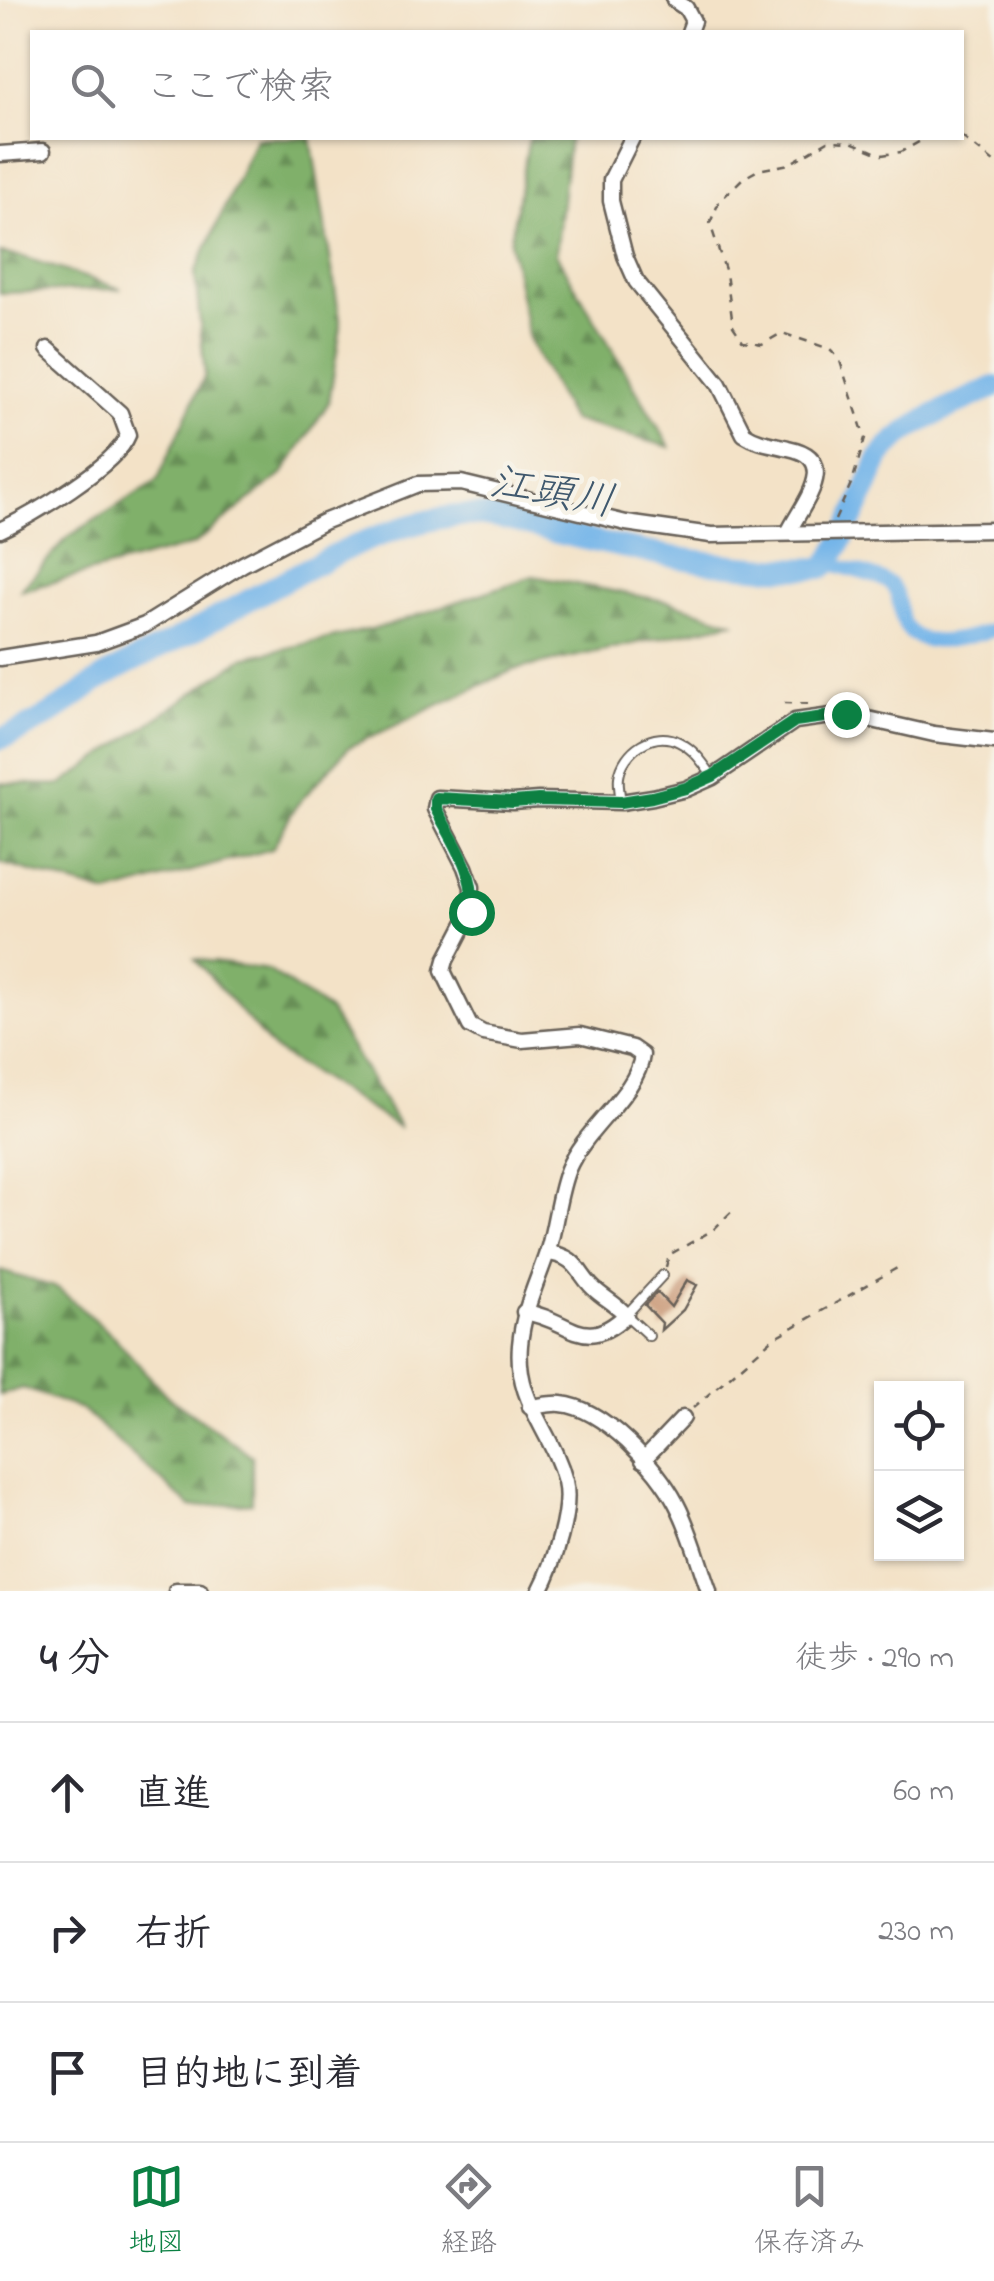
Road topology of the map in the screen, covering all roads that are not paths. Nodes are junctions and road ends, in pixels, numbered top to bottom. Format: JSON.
{"nodes":[{"id":1,"x":674,"y":0,"type":"edge"},
{"id":2,"x":690,"y":30,"type":"edge"},
{"id":3,"x":631,"y":140,"type":"edge"},
{"id":4,"x":43,"y":151,"type":"dead end"},
{"id":5,"x":0,"y":154,"type":"edge"},
{"id":6,"x":48,"y":349,"type":"dead end"},
{"id":7,"x":0,"y":530,"type":"edge"},
{"id":8,"x":994,"y":530,"type":"edge"},
{"id":9,"x":788,"y":533,"type":"junction"},
{"id":10,"x":0,"y":658,"type":"edge"},
{"id":11,"x":994,"y":741,"type":"edge"},
{"id":12,"x":713,"y":776,"type":"junction"},
{"id":13,"x":621,"y":802,"type":"junction"},
{"id":14,"x":547,"y":1252,"type":"junction"},
{"id":15,"x":664,"y":1275,"type":"road end"},
{"id":16,"x":524,"y":1312,"type":"junction"},
{"id":17,"x":626,"y":1315,"type":"junction"},
{"id":18,"x":649,"y":1336,"type":"dead end"},
{"id":19,"x":530,"y":1406,"type":"junction"},
{"id":20,"x":683,"y":1418,"type":"road end"},
{"id":21,"x":643,"y":1460,"type":"junction"},
{"id":22,"x":176,"y":1591,"type":"edge"},
{"id":23,"x":200,"y":1591,"type":"edge"},
{"id":24,"x":540,"y":1591,"type":"edge"},
{"id":25,"x":709,"y":1591,"type":"edge"}],
"edges":[{"from":1,"to":2,"type":"street"},
{"from":3,"to":9,"type":"street"},
{"from":4,"to":5,"type":"street"},
{"from":6,"to":7,"type":"street"},
{"from":8,"to":9,"type":"street"},
{"from":9,"to":10,"type":"street"},
{"from":11,"to":12,"type":"street"},
{"from":12,"to":13,"type":"street"},
{"from":12,"to":13,"type":"lane"},
{"from":13,"to":14,"type":"street"},
{"from":14,"to":16,"type":"street"},
{"from":14,"to":17,"type":"street"},
{"from":15,"to":17,"type":"lane"},
{"from":16,"to":17,"type":"street"},
{"from":16,"to":19,"type":"street"},
{"from":17,"to":18,"type":"lane"},
{"from":19,"to":21,"type":"street"},
{"from":19,"to":24,"type":"street"},
{"from":20,"to":21,"type":"street"},
{"from":21,"to":25,"type":"street"},
{"from":22,"to":23,"type":"street"}]}
